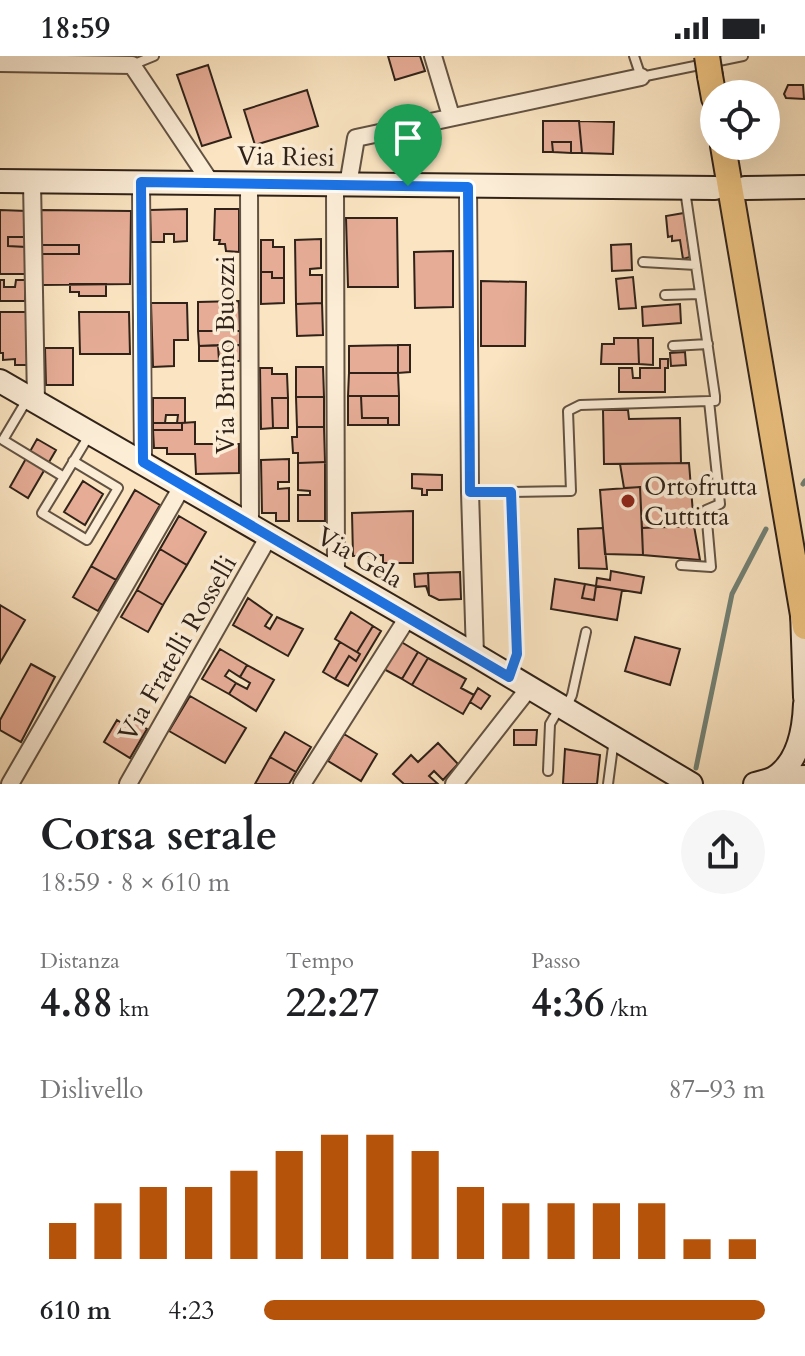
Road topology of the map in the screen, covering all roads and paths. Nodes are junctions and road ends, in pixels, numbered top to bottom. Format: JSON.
{"nodes":[{"id":1,"x":154,"y":56,"type":"edge"},
{"id":2,"x":433,"y":56,"type":"edge"},
{"id":3,"x":634,"y":56,"type":"edge"},
{"id":4,"x":743,"y":56,"type":"edge"},
{"id":5,"x":0,"y":63,"type":"edge"},
{"id":6,"x":132,"y":65,"type":"junction"},
{"id":7,"x":641,"y":77,"type":"junction"},
{"id":8,"x":451,"y":116,"type":"junction"},
{"id":9,"x":725,"y":160,"type":"edge"},
{"id":10,"x":0,"y":181,"type":"edge"},
{"id":11,"x":32,"y":182,"type":"junction"},
{"id":12,"x":141,"y":182,"type":"junction"},
{"id":13,"x":211,"y":183,"type":"junction"},
{"id":14,"x":249,"y":185,"type":"junction"},
{"id":15,"x":341,"y":185,"type":"junction"},
{"id":16,"x":468,"y":187,"type":"junction"},
{"id":17,"x":805,"y":187,"type":"edge"},
{"id":18,"x":685,"y":188,"type":"junction"},
{"id":19,"x":715,"y":188,"type":"dead end"},
{"id":20,"x":745,"y":188,"type":"dead end"},
{"id":21,"x":643,"y":262,"type":"dead end"},
{"id":22,"x":696,"y":265,"type":"junction"},
{"id":23,"x":700,"y":294,"type":"junction"},
{"id":24,"x":665,"y":295,"type":"dead end"},
{"id":25,"x":708,"y":344,"type":"junction"},
{"id":26,"x":673,"y":346,"type":"dead end"},
{"id":27,"x":0,"y":381,"type":"edge"},
{"id":28,"x":32,"y":399,"type":"junction"},
{"id":29,"x":709,"y":401,"type":"junction"},
{"id":30,"x":91,"y":433,"type":"junction"},
{"id":31,"x":73,"y":461,"type":"junction"},
{"id":32,"x":143,"y":462,"type":"junction"},
{"id":33,"x":64,"y":477,"type":"junction"},
{"id":34,"x":183,"y":485,"type":"junction"},
{"id":35,"x":470,"y":492,"type":"junction"},
{"id":36,"x":511,"y":492,"type":"junction"},
{"id":37,"x":259,"y":530,"type":"junction"},
{"id":38,"x":681,"y":565,"type":"dead end"},
{"id":39,"x":336,"y":575,"type":"junction"},
{"id":40,"x":408,"y":617,"type":"junction"},
{"id":41,"x":803,"y":618,"type":"edge"},
{"id":42,"x":586,"y":632,"type":"dead end"},
{"id":43,"x":475,"y":655,"type":"junction"},
{"id":44,"x":509,"y":677,"type":"junction"},
{"id":45,"x":529,"y":688,"type":"junction"},
{"id":46,"x":805,"y":697,"type":"edge"},
{"id":47,"x":805,"y":704,"type":"edge"},
{"id":48,"x":563,"y":708,"type":"junction"},
{"id":49,"x":614,"y":739,"type":"junction"},
{"id":50,"x":548,"y":771,"type":"dead end"},
{"id":51,"x":805,"y":777,"type":"edge"},
{"id":52,"x":136,"y":781,"type":"edge"},
{"id":53,"x":765,"y":781,"type":"edge"},
{"id":54,"x":10,"y":784,"type":"edge"},
{"id":55,"x":302,"y":784,"type":"edge"},
{"id":56,"x":454,"y":784,"type":"edge"},
{"id":57,"x":608,"y":784,"type":"edge"},
{"id":58,"x":691,"y":784,"type":"edge"}],
"edges":[{"from":1,"to":6,"type":"lane"},
{"from":2,"to":8,"type":"street"},
{"from":3,"to":7,"type":"lane"},
{"from":4,"to":7,"type":"lane"},
{"from":5,"to":6,"type":"street"},
{"from":6,"to":13,"type":"street"},
{"from":7,"to":8,"type":"street"},
{"from":8,"to":15,"type":"street"},
{"from":9,"to":41,"type":"main road"},
{"from":10,"to":11,"type":"main road","name":"Via Riesi"},
{"from":11,"to":12,"type":"main road","name":"Via Riesi"},
{"from":11,"to":28,"type":"street"},
{"from":12,"to":13,"type":"main road","name":"Via Riesi"},
{"from":12,"to":32,"type":"street"},
{"from":13,"to":14,"type":"main road","name":"Via Riesi"},
{"from":14,"to":15,"type":"main road","name":"Via Riesi"},
{"from":14,"to":37,"type":"street","name":"Via Bruno Buozzi"},
{"from":15,"to":16,"type":"main road","name":"Via Riesi"},
{"from":15,"to":39,"type":"street"},
{"from":16,"to":18,"type":"main road","name":"Via Riesi"},
{"from":16,"to":35,"type":"street"},
{"from":17,"to":20,"type":"main road"},
{"from":18,"to":19,"type":"main road","name":"Via Riesi"},
{"from":18,"to":22,"type":"lane"},
{"from":21,"to":22,"type":"lane"},
{"from":22,"to":23,"type":"lane"},
{"from":23,"to":24,"type":"lane"},
{"from":23,"to":25,"type":"lane"},
{"from":25,"to":26,"type":"lane"},
{"from":25,"to":29,"type":"lane"},
{"from":27,"to":28,"type":"main road","name":"Via Gela"},
{"from":28,"to":30,"type":"main road","name":"Via Gela"},
{"from":28,"to":33,"type":"lane"},
{"from":29,"to":36,"type":"lane"},
{"from":29,"to":38,"type":"lane"},
{"from":30,"to":31,"type":"lane"},
{"from":30,"to":32,"type":"main road","name":"Via Gela"},
{"from":31,"to":33,"type":"lane"},
{"from":31,"to":33,"type":"lane"},
{"from":32,"to":34,"type":"main road","name":"Via Gela"},
{"from":34,"to":37,"type":"main road","name":"Via Gela"},
{"from":34,"to":54,"type":"street"},
{"from":35,"to":36,"type":"lane"},
{"from":35,"to":43,"type":"street"},
{"from":36,"to":44,"type":"lane"},
{"from":37,"to":39,"type":"main road","name":"Via Gela"},
{"from":37,"to":52,"type":"street","name":"Via Fratelli Rosselli"},
{"from":39,"to":40,"type":"main road","name":"Via Gela"},
{"from":40,"to":43,"type":"main road","name":"Via Gela"},
{"from":40,"to":55,"type":"street"},
{"from":41,"to":46,"type":"main road"},
{"from":42,"to":48,"type":"lane"},
{"from":43,"to":44,"type":"main road","name":"Via Gela"},
{"from":44,"to":45,"type":"main road","name":"Via Gela"},
{"from":45,"to":48,"type":"main road","name":"Via Gela"},
{"from":45,"to":56,"type":"street"},
{"from":47,"to":53,"type":"main road"},
{"from":48,"to":49,"type":"main road","name":"Via Gela"},
{"from":48,"to":50,"type":"lane"},
{"from":49,"to":57,"type":"lane"},
{"from":49,"to":58,"type":"main road","name":"Via Gela"},
{"from":51,"to":53,"type":"main road"}]}
